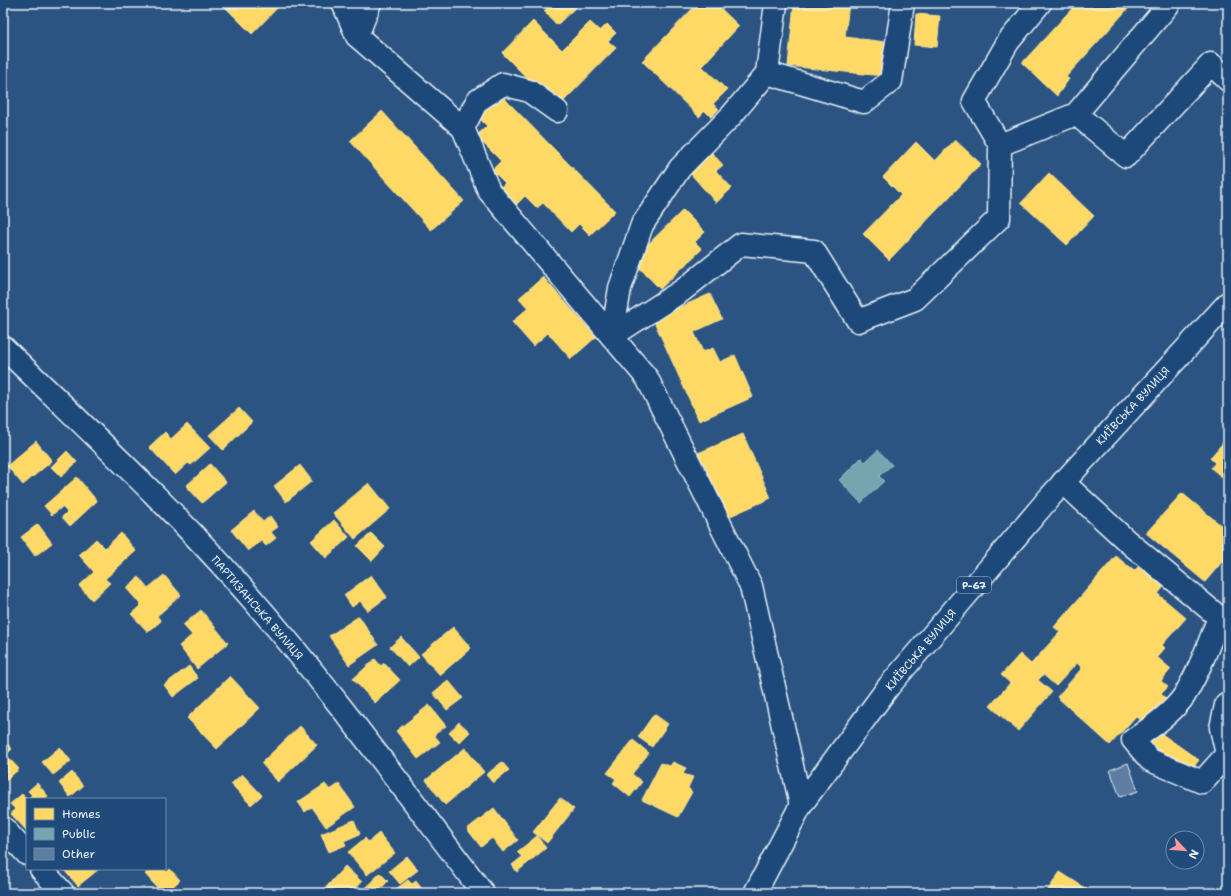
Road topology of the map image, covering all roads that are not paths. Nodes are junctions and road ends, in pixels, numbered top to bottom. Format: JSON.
{"nodes":[{"id":1,"x":343,"y":3,"type":"edge"},
{"id":2,"x":370,"y":3,"type":"edge"},
{"id":3,"x":776,"y":3,"type":"edge"},
{"id":4,"x":903,"y":3,"type":"edge"},
{"id":5,"x":1040,"y":3,"type":"edge"},
{"id":6,"x":1170,"y":3,"type":"edge"},
{"id":7,"x":357,"y":36,"type":"junction"},
{"id":8,"x":767,"y":73,"type":"junction"},
{"id":9,"x":1228,"y":80,"type":"edge"},
{"id":10,"x":557,"y":112,"type":"dead end"},
{"id":11,"x":1076,"y":114,"type":"junction"},
{"id":12,"x":463,"y":128,"type":"junction"},
{"id":13,"x":1000,"y":145,"type":"junction"},
{"id":14,"x":1228,"y":303,"type":"edge"},
{"id":15,"x":612,"y":336,"type":"junction"},
{"id":16,"x":3,"y":347,"type":"edge"},
{"id":17,"x":1063,"y":482,"type":"junction"},
{"id":18,"x":1223,"y":622,"type":"edge"},
{"id":19,"x":1228,"y":704,"type":"edge"},
{"id":20,"x":801,"y":805,"type":"junction"},
{"id":21,"x":3,"y":828,"type":"edge"},
{"id":22,"x":26,"y":853,"type":"edge"},
{"id":23,"x":42,"y":870,"type":"edge"},
{"id":24,"x":63,"y":893,"type":"edge"},
{"id":25,"x":483,"y":893,"type":"edge"},
{"id":26,"x":755,"y":893,"type":"edge"}],
"edges":[{"from":1,"to":7,"type":"street"},
{"from":2,"to":7,"type":"street"},
{"from":3,"to":8,"type":"street"},
{"from":4,"to":8,"type":"street"},
{"from":5,"to":13,"type":"street"},
{"from":6,"to":11,"type":"street"},
{"from":7,"to":12,"type":"street"},
{"from":8,"to":15,"type":"street"},
{"from":9,"to":11,"type":"street"},
{"from":10,"to":12,"type":"street"},
{"from":11,"to":13,"type":"street"},
{"from":12,"to":15,"type":"street"},
{"from":13,"to":15,"type":"street"},
{"from":14,"to":17,"type":"street","name":"КИЇВСЬКА ВУЛИЦЯ","number":"Р-67"},
{"from":15,"to":20,"type":"street"},
{"from":16,"to":25,"type":"street","name":"ПАРТИЗАНСЬКА ВУЛИЦЯ"},
{"from":17,"to":18,"type":"street"},
{"from":17,"to":20,"type":"street","name":"КИЇВСЬКА ВУЛИЦЯ","number":"Р-67"},
{"from":18,"to":19,"type":"street"},
{"from":20,"to":26,"type":"street","name":"КИЇВСЬКА ВУЛИЦЯ","number":"Р-67"},
{"from":21,"to":22,"type":"street"},
{"from":23,"to":24,"type":"street"}]}
